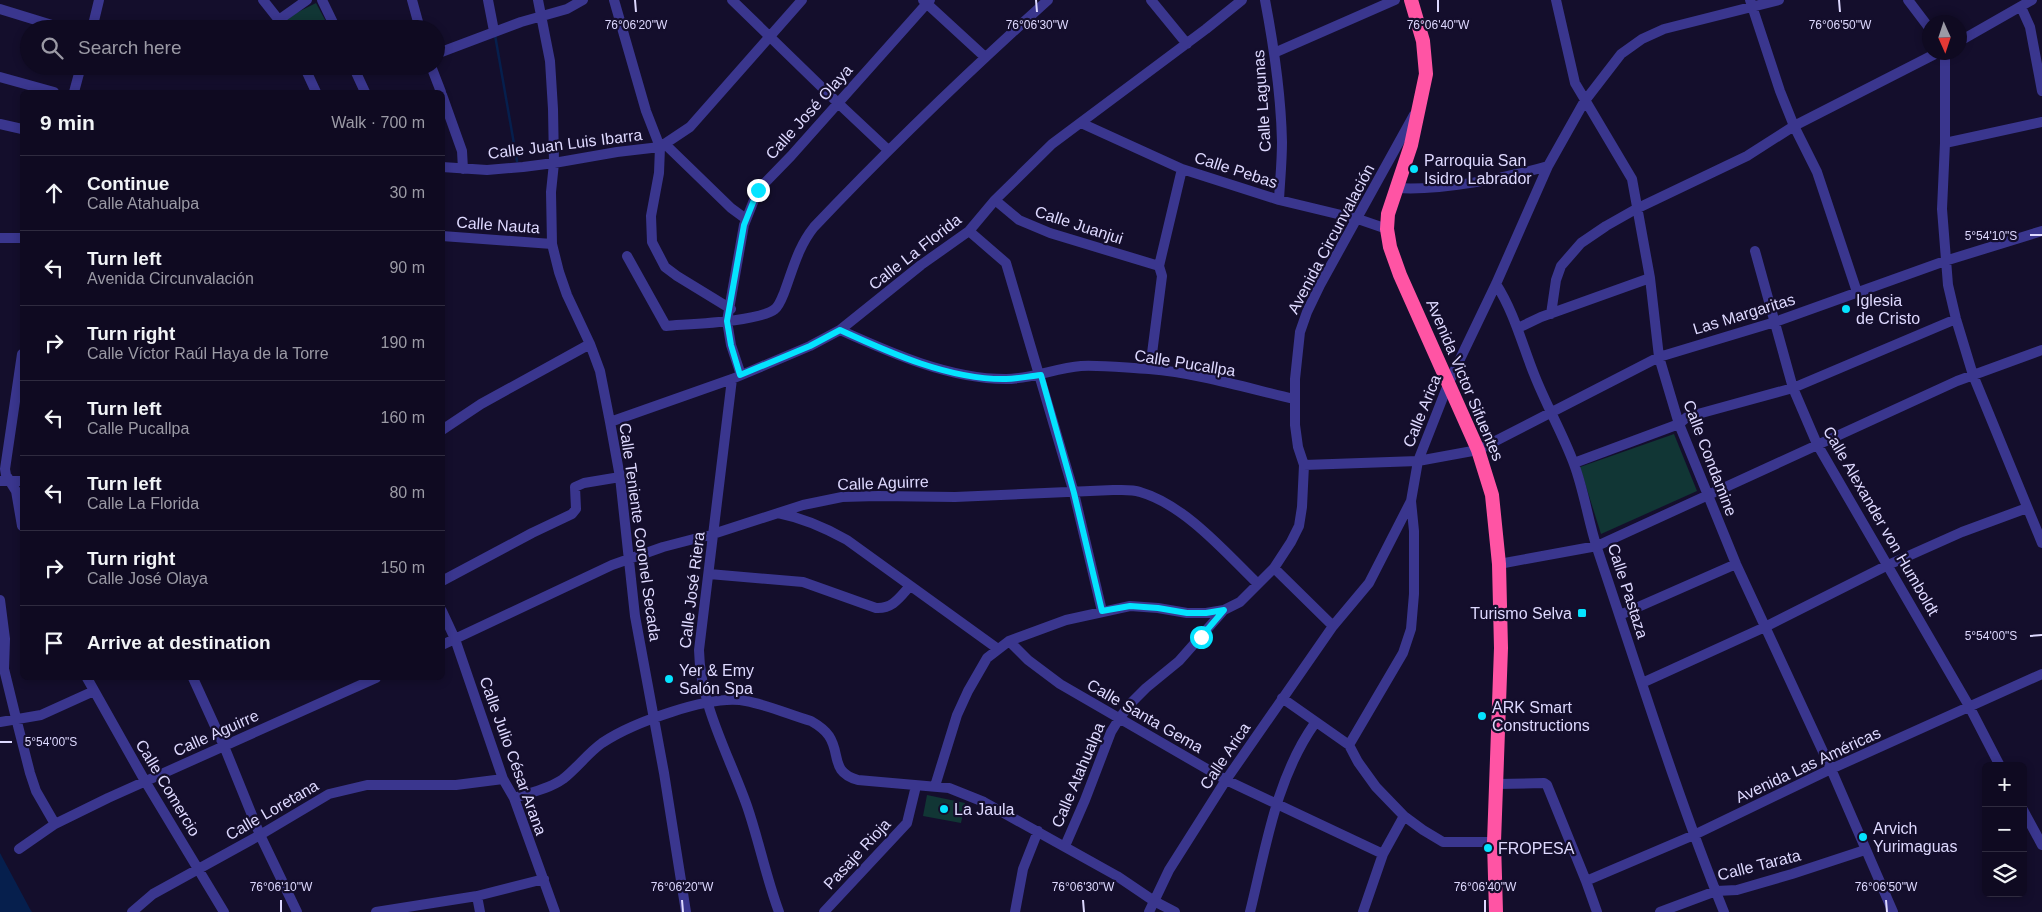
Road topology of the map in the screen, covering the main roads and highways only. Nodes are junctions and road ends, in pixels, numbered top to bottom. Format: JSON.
{"nodes":[{"id":1,"x":1410,"y":0,"type":"edge"},
{"id":2,"x":1496,"y":912,"type":"edge"}],
"edges":[{"from":1,"to":2,"type":"highway","name":"Avenida Victor Sifuentes"}]}
